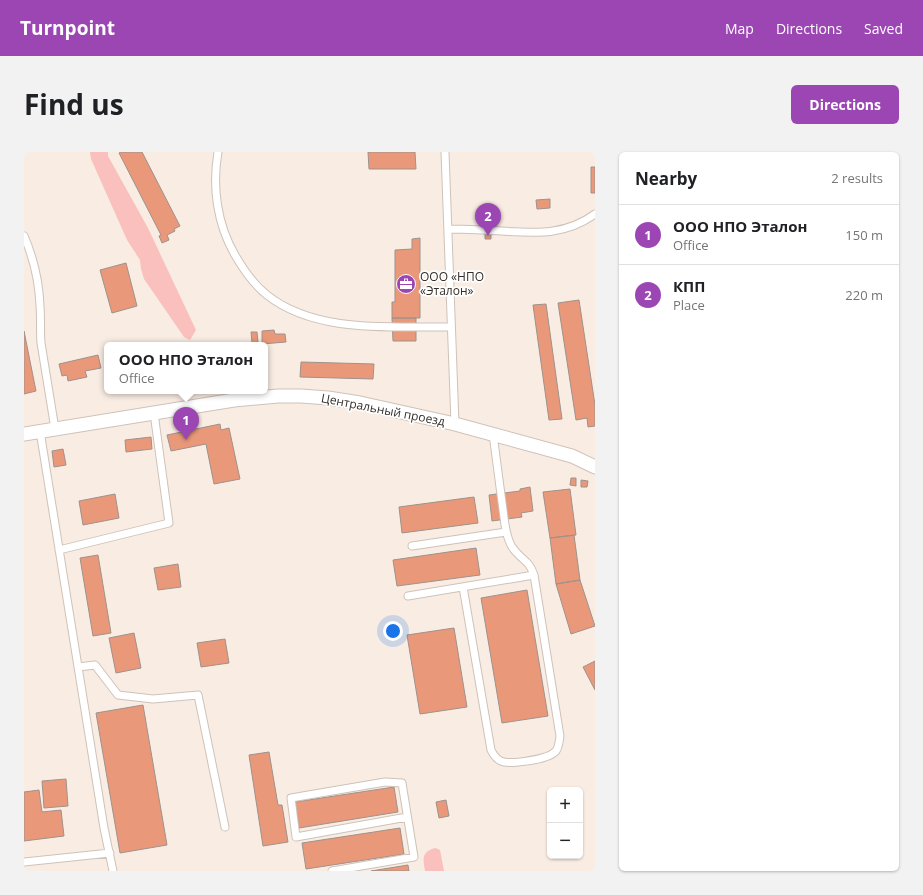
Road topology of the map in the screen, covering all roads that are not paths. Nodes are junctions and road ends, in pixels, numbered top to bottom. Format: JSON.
{"nodes":[{"id":1,"x":218,"y":152,"type":"edge"},
{"id":2,"x":445,"y":152,"type":"edge"},
{"id":3,"x":595,"y":214,"type":"edge"},
{"id":4,"x":448,"y":229,"type":"junction"},
{"id":5,"x":24,"y":236,"type":"edge"},
{"id":6,"x":451,"y":327,"type":"junction"},
{"id":7,"x":154,"y":413,"type":"junction"},
{"id":8,"x":455,"y":424,"type":"junction"},
{"id":9,"x":55,"y":429,"type":"junction"},
{"id":10,"x":40,"y":431,"type":"junction"},
{"id":11,"x":24,"y":434,"type":"edge"},
{"id":12,"x":493,"y":434,"type":"junction"},
{"id":13,"x":595,"y":467,"type":"edge"},
{"id":14,"x":506,"y":532,"type":"junction"},
{"id":15,"x":412,"y":546,"type":"dead end"},
{"id":16,"x":59,"y":550,"type":"junction"},
{"id":17,"x":534,"y":575,"type":"junction"},
{"id":18,"x":463,"y":587,"type":"junction"},
{"id":19,"x":408,"y":596,"type":"dead end"},
{"id":20,"x":78,"y":667,"type":"junction"},
{"id":21,"x":407,"y":817,"type":"junction"},
{"id":22,"x":225,"y":827,"type":"dead end"},
{"id":23,"x":110,"y":853,"type":"junction"},
{"id":24,"x":24,"y":862,"type":"edge"},
{"id":25,"x":113,"y":871,"type":"edge"},
{"id":26,"x":332,"y":871,"type":"edge"}],
"edges":[{"from":1,"to":6,"type":"lane"},
{"from":2,"to":4,"type":"lane"},
{"from":3,"to":4,"type":"lane"},
{"from":4,"to":6,"type":"lane"},
{"from":5,"to":9,"type":"lane"},
{"from":6,"to":8,"type":"lane"},
{"from":7,"to":8,"type":"street","name":"Центральный проезд"},
{"from":7,"to":9,"type":"street","name":"Центральный проезд"},
{"from":7,"to":16,"type":"lane"},
{"from":8,"to":12,"type":"street","name":"Центральный проезд"},
{"from":9,"to":10,"type":"street","name":"Центральный проезд"},
{"from":10,"to":11,"type":"street","name":"Центральный проезд"},
{"from":10,"to":16,"type":"lane"},
{"from":12,"to":13,"type":"street","name":"Центральный проезд"},
{"from":12,"to":14,"type":"lane"},
{"from":14,"to":15,"type":"lane"},
{"from":14,"to":17,"type":"lane"},
{"from":16,"to":20,"type":"lane"},
{"from":17,"to":18,"type":"lane"},
{"from":17,"to":18,"type":"lane"},
{"from":18,"to":19,"type":"lane"},
{"from":20,"to":22,"type":"lane"},
{"from":20,"to":23,"type":"lane"},
{"from":21,"to":21,"type":"lane"},
{"from":21,"to":26,"type":"lane"},
{"from":23,"to":24,"type":"lane"},
{"from":23,"to":25,"type":"lane"}]}
